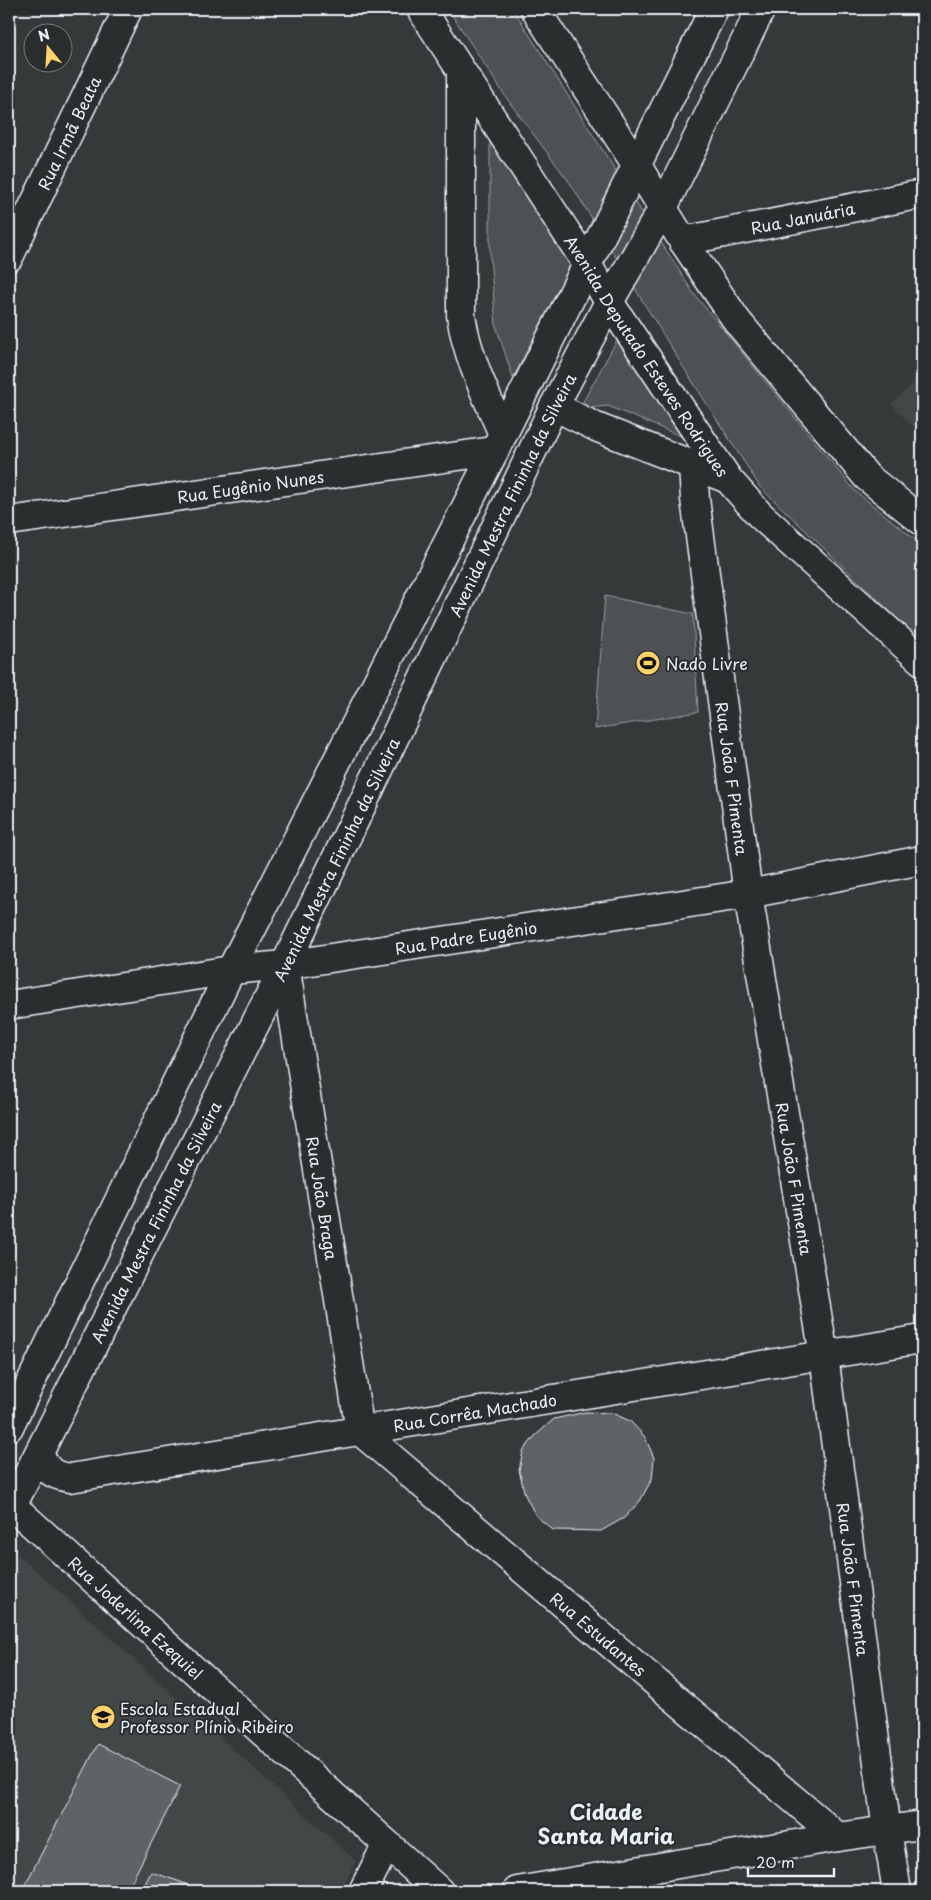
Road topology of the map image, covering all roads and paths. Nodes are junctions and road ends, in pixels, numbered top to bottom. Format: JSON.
{"nodes":[{"id":1,"x":128,"y":9,"type":"edge"},
{"id":2,"x":421,"y":9,"type":"edge"},
{"id":3,"x":535,"y":9,"type":"edge"},
{"id":4,"x":714,"y":9,"type":"edge"},
{"id":5,"x":761,"y":9,"type":"edge"},
{"id":6,"x":461,"y":73,"type":"junction"},
{"id":7,"x":636,"y":164,"type":"junction"},
{"id":8,"x":922,"y":194,"type":"edge"},
{"id":9,"x":663,"y":208,"type":"junction"},
{"id":10,"x":683,"y":241,"type":"junction"},
{"id":11,"x":9,"y":257,"type":"edge"},
{"id":12,"x":587,"y":264,"type":"junction"},
{"id":13,"x":609,"y":302,"type":"junction"},
{"id":14,"x":554,"y":406,"type":"junction"},
{"id":15,"x":498,"y":442,"type":"junction"},
{"id":16,"x":694,"y":466,"type":"junction"},
{"id":17,"x":728,"y":479,"type":"junction"},
{"id":18,"x":9,"y":521,"type":"edge"},
{"id":19,"x":922,"y":521,"type":"edge"},
{"id":20,"x":922,"y":661,"type":"edge"},
{"id":21,"x":922,"y":860,"type":"edge"},
{"id":22,"x":748,"y":894,"type":"junction"},
{"id":23,"x":284,"y":965,"type":"junction"},
{"id":24,"x":231,"y":970,"type":"junction"},
{"id":25,"x":9,"y":1005,"type":"edge"},
{"id":26,"x":922,"y":1339,"type":"edge"},
{"id":27,"x":824,"y":1356,"type":"junction"},
{"id":28,"x":13,"y":1418,"type":"edge"},
{"id":29,"x":360,"y":1431,"type":"junction"},
{"id":30,"x":39,"y":1454,"type":"junction"},
{"id":31,"x":10,"y":1507,"type":"edge"},
{"id":32,"x":922,"y":1825,"type":"edge"},
{"id":33,"x":887,"y":1831,"type":"junction"},
{"id":34,"x":838,"y":1837,"type":"junction"},
{"id":35,"x":386,"y":1844,"type":"junction"},
{"id":36,"x":363,"y":1891,"type":"edge"},
{"id":37,"x":439,"y":1891,"type":"edge"},
{"id":38,"x":517,"y":1891,"type":"edge"},
{"id":39,"x":897,"y":1891,"type":"edge"}],
"edges":[{"from":1,"to":11,"type":"street","name":"Rua Irmã Beata"},
{"from":2,"to":6,"type":"street","name":"Avenida Deputado Esteves Rodrigues"},
{"from":3,"to":7,"type":"street"},
{"from":4,"to":7,"type":"street"},
{"from":5,"to":9,"type":"street","name":"Avenida Mestra Fininha da Silveira"},
{"from":6,"to":12,"type":"street","name":"Avenida Deputado Esteves Rodrigues"},
{"from":6,"to":15,"type":"street"},
{"from":7,"to":9,"type":"street"},
{"from":7,"to":12,"type":"street"},
{"from":8,"to":10,"type":"street","name":"Rua Januária"},
{"from":9,"to":10,"type":"street"},
{"from":9,"to":13,"type":"street","name":"Avenida Mestra Fininha da Silveira"},
{"from":10,"to":19,"type":"street"},
{"from":12,"to":13,"type":"street","name":"Avenida Deputado Esteves Rodrigues"},
{"from":12,"to":15,"type":"street"},
{"from":13,"to":14,"type":"street","name":"Avenida Mestra Fininha da Silveira"},
{"from":13,"to":17,"type":"street","name":"Avenida Deputado Esteves Rodrigues"},
{"from":14,"to":16,"type":"street"},
{"from":14,"to":23,"type":"street","name":"Avenida Mestra Fininha da Silveira"},
{"from":15,"to":18,"type":"street","name":"Rua Eugênio Nunes"},
{"from":15,"to":24,"type":"street"},
{"from":16,"to":17,"type":"street"},
{"from":16,"to":22,"type":"street","name":"Rua João F Pimenta"},
{"from":17,"to":20,"type":"street","name":"Avenida Deputado Esteves Rodrigues"},
{"from":21,"to":22,"type":"street","name":"Rua Padre Eugênio"},
{"from":22,"to":23,"type":"street","name":"Rua Padre Eugênio"},
{"from":22,"to":27,"type":"street","name":"Rua João F Pimenta"},
{"from":23,"to":24,"type":"street","name":"Rua Padre Eugênio"},
{"from":23,"to":29,"type":"street","name":"Rua João Braga"},
{"from":23,"to":30,"type":"street","name":"Avenida Mestra Fininha da Silveira"},
{"from":24,"to":25,"type":"street","name":"Rua Padre Eugênio"},
{"from":24,"to":28,"type":"street"},
{"from":26,"to":27,"type":"street","name":"Rua Corrêa Machado"},
{"from":27,"to":29,"type":"street","name":"Rua Corrêa Machado"},
{"from":27,"to":33,"type":"street","name":"Rua João F Pimenta"},
{"from":28,"to":30,"type":"street","name":"Rua Corrêa Machado"},
{"from":29,"to":30,"type":"street","name":"Rua Corrêa Machado"},
{"from":29,"to":34,"type":"street","name":"Rua Estudantes"},
{"from":30,"to":31,"type":"street","name":"Avenida Mestra Fininha da Silveira"},
{"from":31,"to":35,"type":"street","name":"Rua Joderlina Ezequiel"},
{"from":32,"to":33,"type":"street"},
{"from":33,"to":34,"type":"street"},
{"from":33,"to":39,"type":"street","name":"Rua João F Pimenta"},
{"from":34,"to":38,"type":"street"},
{"from":35,"to":36,"type":"street"},
{"from":35,"to":37,"type":"street","name":"Rua Joderlina Ezequiel"}]}
